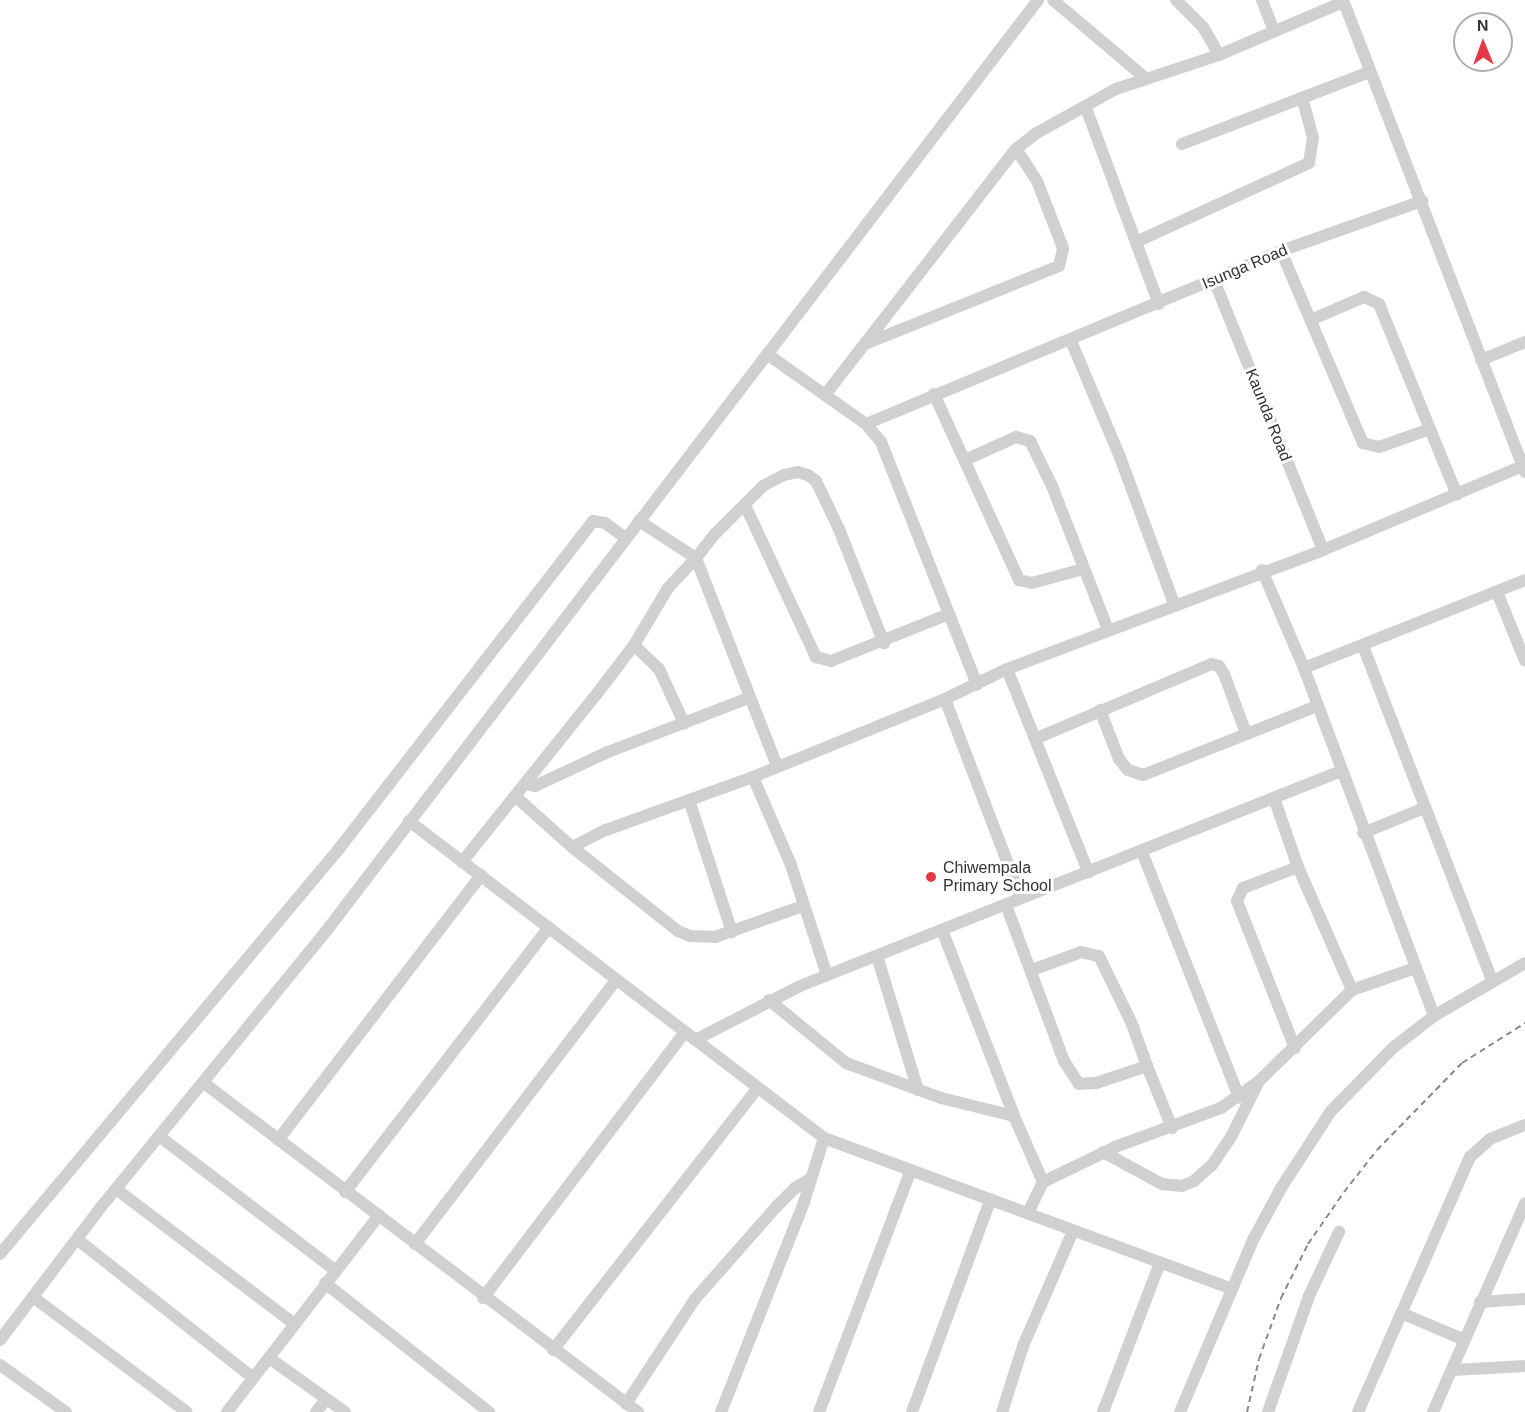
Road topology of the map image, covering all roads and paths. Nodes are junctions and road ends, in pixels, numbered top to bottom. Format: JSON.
{"nodes":[{"id":1,"x":1038,"y":0,"type":"edge"},
{"id":2,"x":1053,"y":0,"type":"edge"},
{"id":3,"x":1176,"y":0,"type":"edge"},
{"id":4,"x":1262,"y":0,"type":"edge"},
{"id":5,"x":1343,"y":1,"type":"edge"},
{"id":6,"x":1274,"y":31,"type":"junction"},
{"id":7,"x":1219,"y":55,"type":"junction"},
{"id":8,"x":1370,"y":72,"type":"junction"},
{"id":9,"x":1144,"y":77,"type":"junction"},
{"id":10,"x":1302,"y":97,"type":"junction"},
{"id":11,"x":1086,"y":108,"type":"junction"},
{"id":12,"x":1182,"y":144,"type":"dead end"},
{"id":13,"x":1016,"y":149,"type":"junction"},
{"id":14,"x":1422,"y":201,"type":"junction"},
{"id":15,"x":1138,"y":241,"type":"junction"},
{"id":16,"x":1281,"y":251,"type":"junction"},
{"id":17,"x":1214,"y":280,"type":"junction"},
{"id":18,"x":1159,"y":304,"type":"junction"},
{"id":19,"x":1313,"y":320,"type":"junction"},
{"id":20,"x":1071,"y":341,"type":"junction"},
{"id":21,"x":1525,"y":342,"type":"edge"},
{"id":22,"x":864,"y":345,"type":"junction"},
{"id":23,"x":767,"y":354,"type":"junction"},
{"id":24,"x":1481,"y":360,"type":"junction"},
{"id":25,"x":934,"y":394,"type":"junction"},
{"id":26,"x":825,"y":395,"type":"junction"},
{"id":27,"x":866,"y":424,"type":"junction"},
{"id":28,"x":1430,"y":429,"type":"junction"},
{"id":29,"x":965,"y":460,"type":"junction"},
{"id":30,"x":1524,"y":468,"type":"edge"},
{"id":31,"x":1457,"y":495,"type":"junction"},
{"id":32,"x":745,"y":505,"type":"junction"},
{"id":33,"x":639,"y":521,"type":"junction"},
{"id":34,"x":626,"y":538,"type":"junction"},
{"id":35,"x":1323,"y":550,"type":"junction"},
{"id":36,"x":696,"y":558,"type":"junction"},
{"id":37,"x":1083,"y":569,"type":"junction"},
{"id":38,"x":1262,"y":570,"type":"junction"},
{"id":39,"x":1525,"y":580,"type":"edge"},
{"id":40,"x":1497,"y":592,"type":"junction"},
{"id":41,"x":1174,"y":604,"type":"junction"},
{"id":42,"x":949,"y":614,"type":"junction"},
{"id":43,"x":1108,"y":630,"type":"junction"},
{"id":44,"x":884,"y":643,"type":"junction"},
{"id":45,"x":634,"y":645,"type":"junction"},
{"id":46,"x":1363,"y":646,"type":"junction"},
{"id":47,"x":1525,"y":661,"type":"edge"},
{"id":48,"x":1304,"y":668,"type":"junction"},
{"id":49,"x":1007,"y":669,"type":"junction"},
{"id":50,"x":977,"y":685,"type":"junction"},
{"id":51,"x":749,"y":698,"type":"junction"},
{"id":52,"x":945,"y":699,"type":"junction"},
{"id":53,"x":1317,"y":706,"type":"junction"},
{"id":54,"x":1100,"y":710,"type":"junction"},
{"id":55,"x":684,"y":723,"type":"junction"},
{"id":56,"x":1246,"y":733,"type":"junction"},
{"id":57,"x":1037,"y":738,"type":"junction"},
{"id":58,"x":777,"y":766,"type":"junction"},
{"id":59,"x":1341,"y":771,"type":"junction"},
{"id":60,"x":753,"y":777,"type":"junction"},
{"id":61,"x":526,"y":784,"type":"junction"},
{"id":62,"x":516,"y":797,"type":"junction"},
{"id":63,"x":1274,"y":798,"type":"junction"},
{"id":64,"x":689,"y":800,"type":"junction"},
{"id":65,"x":1424,"y":808,"type":"junction"},
{"id":66,"x":409,"y":821,"type":"junction"},
{"id":67,"x":1363,"y":833,"type":"junction"},
{"id":68,"x":572,"y":847,"type":"junction"},
{"id":69,"x":1142,"y":852,"type":"junction"},
{"id":70,"x":462,"y":862,"type":"junction"},
{"id":71,"x":1298,"y":867,"type":"junction"},
{"id":72,"x":1088,"y":872,"type":"junction"},
{"id":73,"x":481,"y":875,"type":"junction"},
{"id":74,"x":1021,"y":898,"type":"junction"},
{"id":75,"x":1006,"y":905,"type":"junction"},
{"id":76,"x":803,"y":906,"type":"junction"},
{"id":77,"x":549,"y":927,"type":"junction"},
{"id":78,"x":942,"y":930,"type":"junction"},
{"id":79,"x":732,"y":932,"type":"junction"},
{"id":80,"x":877,"y":956,"type":"junction"},
{"id":81,"x":1525,"y":963,"type":"edge"},
{"id":82,"x":1415,"y":968,"type":"junction"},
{"id":83,"x":1032,"y":970,"type":"junction"},
{"id":84,"x":827,"y":975,"type":"junction"},
{"id":85,"x":616,"y":980,"type":"junction"},
{"id":86,"x":1492,"y":981,"type":"junction"},
{"id":87,"x":1352,"y":990,"type":"junction"},
{"id":88,"x":769,"y":1000,"type":"junction"},
{"id":89,"x":1434,"y":1016,"type":"junction"},
{"id":90,"x":689,"y":1037,"type":"junction"},
{"id":91,"x":1295,"y":1048,"type":"junction"},
{"id":92,"x":1147,"y":1066,"type":"junction"},
{"id":93,"x":1258,"y":1082,"type":"junction"},
{"id":94,"x":204,"y":1083,"type":"junction"},
{"id":95,"x":757,"y":1089,"type":"junction"},
{"id":96,"x":918,"y":1090,"type":"junction"},
{"id":97,"x":1239,"y":1097,"type":"junction"},
{"id":98,"x":1014,"y":1116,"type":"junction"},
{"id":99,"x":1525,"y":1125,"type":"edge"},
{"id":100,"x":1172,"y":1128,"type":"junction"},
{"id":101,"x":159,"y":1136,"type":"junction"},
{"id":102,"x":824,"y":1138,"type":"junction"},
{"id":103,"x":278,"y":1140,"type":"junction"},
{"id":104,"x":1103,"y":1152,"type":"junction"},
{"id":105,"x":911,"y":1170,"type":"junction"},
{"id":106,"x":810,"y":1179,"type":"junction"},
{"id":107,"x":1043,"y":1182,"type":"junction"},
{"id":108,"x":116,"y":1189,"type":"junction"},
{"id":109,"x":345,"y":1192,"type":"junction"},
{"id":110,"x":990,"y":1199,"type":"junction"},
{"id":111,"x":1525,"y":1203,"type":"edge"},
{"id":112,"x":1028,"y":1213,"type":"junction"},
{"id":113,"x":379,"y":1215,"type":"junction"},
{"id":114,"x":1525,"y":1230,"type":"edge"},
{"id":115,"x":1073,"y":1231,"type":"junction"},
{"id":116,"x":1511,"y":1231,"type":"junction"},
{"id":117,"x":1339,"y":1232,"type":"dead end"},
{"id":118,"x":78,"y":1240,"type":"junction"},
{"id":119,"x":415,"y":1244,"type":"junction"},
{"id":120,"x":0,"y":1254,"type":"edge"},
{"id":121,"x":1160,"y":1263,"type":"junction"},
{"id":122,"x":335,"y":1270,"type":"junction"},
{"id":123,"x":325,"y":1283,"type":"junction"},
{"id":124,"x":1232,"y":1289,"type":"junction"},
{"id":125,"x":33,"y":1297,"type":"junction"},
{"id":126,"x":483,"y":1298,"type":"junction"},
{"id":127,"x":1525,"y":1299,"type":"edge"},
{"id":128,"x":1480,"y":1302,"type":"junction"},
{"id":129,"x":1401,"y":1313,"type":"junction"},
{"id":130,"x":293,"y":1323,"type":"junction"},
{"id":131,"x":0,"y":1340,"type":"edge"},
{"id":132,"x":1465,"y":1340,"type":"junction"},
{"id":133,"x":553,"y":1350,"type":"junction"},
{"id":134,"x":269,"y":1358,"type":"junction"},
{"id":135,"x":0,"y":1365,"type":"edge"},
{"id":136,"x":1525,"y":1366,"type":"edge"},
{"id":137,"x":1453,"y":1370,"type":"junction"},
{"id":138,"x":252,"y":1377,"type":"junction"},
{"id":139,"x":326,"y":1399,"type":"junction"},
{"id":140,"x":633,"y":1410,"type":"edge"},
{"id":141,"x":66,"y":1412,"type":"edge"},
{"id":142,"x":187,"y":1412,"type":"edge"},
{"id":143,"x":227,"y":1412,"type":"edge"},
{"id":144,"x":316,"y":1412,"type":"edge"},
{"id":145,"x":345,"y":1412,"type":"edge"},
{"id":146,"x":489,"y":1412,"type":"edge"},
{"id":147,"x":721,"y":1412,"type":"edge"},
{"id":148,"x":819,"y":1412,"type":"edge"},
{"id":149,"x":912,"y":1412,"type":"edge"},
{"id":150,"x":1002,"y":1412,"type":"edge"},
{"id":151,"x":1102,"y":1412,"type":"edge"},
{"id":152,"x":1180,"y":1412,"type":"edge"},
{"id":153,"x":1268,"y":1412,"type":"edge"},
{"id":154,"x":1358,"y":1412,"type":"edge"},
{"id":155,"x":1434,"y":1412,"type":"edge"}],
"edges":[{"from":1,"to":23,"type":"street"},
{"from":2,"to":9,"type":"street"},
{"from":3,"to":7,"type":"street"},
{"from":4,"to":6,"type":"street"},
{"from":5,"to":6,"type":"street"},
{"from":5,"to":8,"type":"street"},
{"from":6,"to":7,"type":"street"},
{"from":7,"to":9,"type":"street"},
{"from":8,"to":10,"type":"street"},
{"from":8,"to":14,"type":"street"},
{"from":9,"to":11,"type":"street"},
{"from":10,"to":12,"type":"street"},
{"from":10,"to":15,"type":"street"},
{"from":11,"to":13,"type":"street"},
{"from":11,"to":15,"type":"street"},
{"from":13,"to":22,"type":"street"},
{"from":13,"to":22,"type":"street"},
{"from":14,"to":16,"type":"street","name":"Isunga Road"},
{"from":14,"to":24,"type":"street"},
{"from":15,"to":18,"type":"street"},
{"from":16,"to":17,"type":"street","name":"Isunga Road"},
{"from":16,"to":19,"type":"street"},
{"from":17,"to":18,"type":"street","name":"Isunga Road"},
{"from":17,"to":35,"type":"street","name":"Kaunda Road"},
{"from":18,"to":20,"type":"street","name":"Isunga Road"},
{"from":19,"to":28,"type":"street"},
{"from":19,"to":28,"type":"street"},
{"from":20,"to":25,"type":"street","name":"Isunga Road"},
{"from":20,"to":41,"type":"street"},
{"from":21,"to":24,"type":"street"},
{"from":22,"to":26,"type":"street"},
{"from":23,"to":26,"type":"street"},
{"from":23,"to":33,"type":"street"},
{"from":24,"to":30,"type":"street"},
{"from":25,"to":27,"type":"street","name":"Isunga Road"},
{"from":25,"to":29,"type":"street"},
{"from":26,"to":27,"type":"street"},
{"from":27,"to":42,"type":"street"},
{"from":28,"to":31,"type":"street"},
{"from":29,"to":37,"type":"street"},
{"from":29,"to":37,"type":"street"},
{"from":30,"to":31,"type":"street"},
{"from":31,"to":35,"type":"street"},
{"from":32,"to":36,"type":"street"},
{"from":32,"to":44,"type":"street"},
{"from":32,"to":44,"type":"street"},
{"from":33,"to":34,"type":"street"},
{"from":33,"to":36,"type":"street"},
{"from":34,"to":66,"type":"street"},
{"from":34,"to":120,"type":"street"},
{"from":35,"to":38,"type":"street"},
{"from":36,"to":45,"type":"street"},
{"from":36,"to":51,"type":"street"},
{"from":37,"to":43,"type":"street"},
{"from":38,"to":41,"type":"street"},
{"from":38,"to":48,"type":"street"},
{"from":39,"to":40,"type":"street"},
{"from":40,"to":46,"type":"street"},
{"from":40,"to":47,"type":"street"},
{"from":41,"to":43,"type":"street"},
{"from":42,"to":44,"type":"street"},
{"from":42,"to":50,"type":"street"},
{"from":43,"to":49,"type":"street"},
{"from":45,"to":55,"type":"street"},
{"from":45,"to":61,"type":"street"},
{"from":46,"to":48,"type":"street"},
{"from":46,"to":65,"type":"street"},
{"from":48,"to":53,"type":"street"},
{"from":49,"to":50,"type":"street"},
{"from":49,"to":57,"type":"street"},
{"from":50,"to":52,"type":"street"},
{"from":51,"to":55,"type":"street"},
{"from":51,"to":58,"type":"street"},
{"from":52,"to":58,"type":"street"},
{"from":52,"to":74,"type":"street"},
{"from":53,"to":56,"type":"street"},
{"from":53,"to":59,"type":"street"},
{"from":54,"to":56,"type":"street"},
{"from":54,"to":56,"type":"street"},
{"from":54,"to":57,"type":"street"},
{"from":55,"to":61,"type":"street"},
{"from":57,"to":72,"type":"street"},
{"from":58,"to":60,"type":"street"},
{"from":59,"to":63,"type":"street"},
{"from":59,"to":67,"type":"street"},
{"from":60,"to":64,"type":"street"},
{"from":60,"to":76,"type":"street"},
{"from":61,"to":62,"type":"street"},
{"from":62,"to":68,"type":"street"},
{"from":62,"to":70,"type":"street"},
{"from":63,"to":69,"type":"street"},
{"from":63,"to":71,"type":"street"},
{"from":64,"to":68,"type":"street"},
{"from":64,"to":79,"type":"street"},
{"from":65,"to":67,"type":"street"},
{"from":65,"to":86,"type":"street"},
{"from":66,"to":70,"type":"street"},
{"from":66,"to":94,"type":"street"},
{"from":67,"to":82,"type":"street"},
{"from":68,"to":79,"type":"street"},
{"from":69,"to":72,"type":"street"},
{"from":69,"to":97,"type":"street"},
{"from":70,"to":73,"type":"street"},
{"from":71,"to":87,"type":"street"},
{"from":71,"to":91,"type":"street"},
{"from":72,"to":74,"type":"street"},
{"from":73,"to":77,"type":"street"},
{"from":73,"to":103,"type":"street"},
{"from":74,"to":75,"type":"street"},
{"from":75,"to":78,"type":"street"},
{"from":75,"to":83,"type":"street"},
{"from":76,"to":79,"type":"street"},
{"from":76,"to":84,"type":"street"},
{"from":77,"to":85,"type":"street"},
{"from":77,"to":109,"type":"street"},
{"from":78,"to":80,"type":"street"},
{"from":78,"to":98,"type":"street"},
{"from":80,"to":84,"type":"street"},
{"from":80,"to":96,"type":"street"},
{"from":81,"to":86,"type":"street"},
{"from":82,"to":87,"type":"street"},
{"from":82,"to":89,"type":"street"},
{"from":83,"to":92,"type":"street"},
{"from":83,"to":92,"type":"street"},
{"from":84,"to":88,"type":"street"},
{"from":85,"to":90,"type":"street"},
{"from":85,"to":119,"type":"street"},
{"from":86,"to":89,"type":"street"},
{"from":87,"to":91,"type":"street"},
{"from":88,"to":90,"type":"street"},
{"from":88,"to":96,"type":"street"},
{"from":89,"to":124,"type":"street"},
{"from":90,"to":95,"type":"street"},
{"from":90,"to":126,"type":"street"},
{"from":91,"to":93,"type":"street"},
{"from":92,"to":100,"type":"street"},
{"from":93,"to":97,"type":"street"},
{"from":93,"to":104,"type":"street"},
{"from":94,"to":101,"type":"street"},
{"from":94,"to":103,"type":"street"},
{"from":95,"to":102,"type":"street"},
{"from":95,"to":133,"type":"street"},
{"from":96,"to":98,"type":"street"},
{"from":97,"to":100,"type":"street"},
{"from":98,"to":107,"type":"street"},
{"from":99,"to":129,"type":"street"},
{"from":100,"to":104,"type":"street"},
{"from":101,"to":108,"type":"street"},
{"from":101,"to":122,"type":"street"},
{"from":102,"to":105,"type":"street"},
{"from":102,"to":106,"type":"street"},
{"from":103,"to":109,"type":"street"},
{"from":104,"to":107,"type":"street"},
{"from":105,"to":110,"type":"street"},
{"from":105,"to":148,"type":"street"},
{"from":106,"to":140,"type":"street"},
{"from":106,"to":147,"type":"street"},
{"from":107,"to":112,"type":"street"},
{"from":108,"to":118,"type":"street"},
{"from":108,"to":130,"type":"street"},
{"from":109,"to":113,"type":"street"},
{"from":110,"to":112,"type":"street"},
{"from":110,"to":149,"type":"street"},
{"from":111,"to":116,"type":"street"},
{"from":112,"to":115,"type":"street"},
{"from":113,"to":119,"type":"street"},
{"from":113,"to":122,"type":"street"},
{"from":114,"to":116,"type":"street"},
{"from":115,"to":121,"type":"street"},
{"from":115,"to":150,"type":"street"},
{"from":116,"to":128,"type":"street"},
{"from":117,"to":153,"type":"street"},
{"from":118,"to":125,"type":"street"},
{"from":118,"to":138,"type":"street"},
{"from":119,"to":126,"type":"street"},
{"from":121,"to":124,"type":"street"},
{"from":121,"to":151,"type":"street"},
{"from":122,"to":123,"type":"street"},
{"from":123,"to":130,"type":"street"},
{"from":123,"to":146,"type":"street"},
{"from":124,"to":152,"type":"street"},
{"from":125,"to":131,"type":"street"},
{"from":125,"to":142,"type":"street"},
{"from":126,"to":133,"type":"street"},
{"from":127,"to":128,"type":"street"},
{"from":128,"to":132,"type":"street"},
{"from":129,"to":132,"type":"street"},
{"from":129,"to":154,"type":"street"},
{"from":130,"to":134,"type":"street"},
{"from":132,"to":137,"type":"street"},
{"from":133,"to":140,"type":"street"},
{"from":134,"to":138,"type":"street"},
{"from":134,"to":139,"type":"street"},
{"from":135,"to":141,"type":"street"},
{"from":136,"to":137,"type":"street"},
{"from":137,"to":155,"type":"street"},
{"from":138,"to":143,"type":"street"},
{"from":139,"to":144,"type":"street"},
{"from":139,"to":145,"type":"street"}]}
